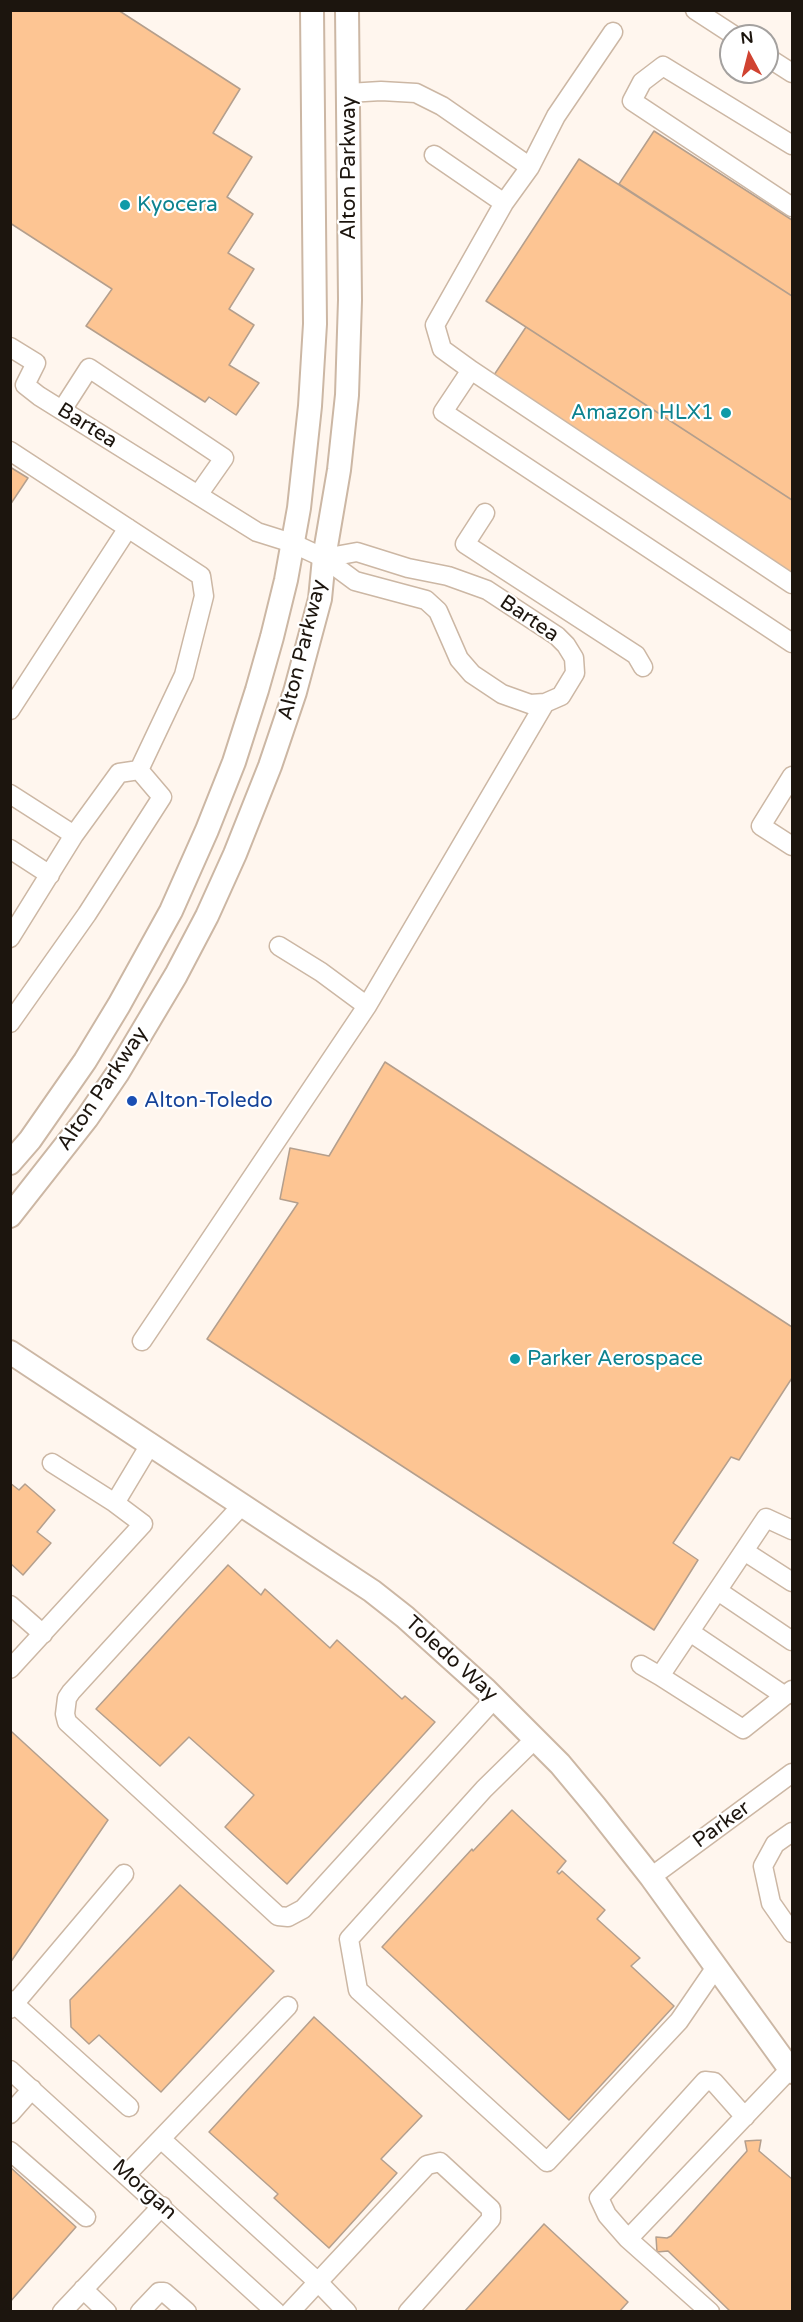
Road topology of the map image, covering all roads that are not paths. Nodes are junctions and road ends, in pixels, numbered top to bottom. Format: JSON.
{"nodes":[{"id":1,"x":312,"y":10,"type":"edge"},
{"id":2,"x":347,"y":10,"type":"edge"},
{"id":3,"x":695,"y":10,"type":"edge"},
{"id":4,"x":719,"y":26,"type":"edge"},
{"id":5,"x":613,"y":32,"type":"dead end"},
{"id":6,"x":779,"y":65,"type":"edge"},
{"id":7,"x":792,"y":73,"type":"edge"},
{"id":8,"x":348,"y":93,"type":"junction"},
{"id":9,"x":792,"y":145,"type":"edge"},
{"id":10,"x":434,"y":154,"type":"dead end"},
{"id":11,"x":530,"y":167,"type":"junction"},
{"id":12,"x":504,"y":203,"type":"junction"},
{"id":13,"x":792,"y":207,"type":"edge"},
{"id":14,"x":10,"y":346,"type":"edge"},
{"id":15,"x":471,"y":370,"type":"junction"},
{"id":16,"x":62,"y":410,"type":"junction"},
{"id":17,"x":10,"y":451,"type":"edge"},
{"id":18,"x":198,"y":495,"type":"junction"},
{"id":19,"x":485,"y":513,"type":"dead end"},
{"id":20,"x":128,"y":528,"type":"junction"},
{"id":21,"x":292,"y":543,"type":"junction"},
{"id":22,"x":324,"y":558,"type":"junction"},
{"id":23,"x":792,"y":584,"type":"edge"},
{"id":24,"x":792,"y":643,"type":"edge"},
{"id":25,"x":643,"y":667,"type":"dead end"},
{"id":26,"x":545,"y":703,"type":"junction"},
{"id":27,"x":10,"y":710,"type":"edge"},
{"id":28,"x":139,"y":770,"type":"junction"},
{"id":29,"x":792,"y":776,"type":"edge"},
{"id":30,"x":10,"y":794,"type":"edge"},
{"id":31,"x":74,"y":835,"type":"junction"},
{"id":32,"x":792,"y":846,"type":"edge"},
{"id":33,"x":10,"y":849,"type":"edge"},
{"id":34,"x":50,"y":875,"type":"junction"},
{"id":35,"x":18,"y":909,"type":"edge"},
{"id":36,"x":10,"y":938,"type":"edge"},
{"id":37,"x":279,"y":946,"type":"dead end"},
{"id":38,"x":367,"y":1006,"type":"junction"},
{"id":39,"x":10,"y":1023,"type":"edge"},
{"id":40,"x":10,"y":1163,"type":"edge"},
{"id":41,"x":10,"y":1216,"type":"edge"},
{"id":42,"x":142,"y":1341,"type":"dead end"},
{"id":43,"x":14,"y":1356,"type":"edge"},
{"id":44,"x":150,"y":1443,"type":"junction"},
{"id":45,"x":52,"y":1463,"type":"dead end"},
{"id":46,"x":115,"y":1503,"type":"junction"},
{"id":47,"x":243,"y":1504,"type":"junction"},
{"id":48,"x":792,"y":1530,"type":"edge"},
{"id":49,"x":744,"y":1551,"type":"junction"},
{"id":50,"x":792,"y":1582,"type":"edge"},
{"id":51,"x":718,"y":1591,"type":"junction"},
{"id":52,"x":10,"y":1605,"type":"edge"},
{"id":53,"x":690,"y":1632,"type":"junction"},
{"id":54,"x":44,"y":1634,"type":"junction"},
{"id":55,"x":792,"y":1641,"type":"edge"},
{"id":56,"x":640,"y":1665,"type":"dead end"},
{"id":57,"x":10,"y":1669,"type":"edge"},
{"id":58,"x":660,"y":1676,"type":"junction"},
{"id":59,"x":789,"y":1693,"type":"edge"},
{"id":60,"x":495,"y":1698,"type":"junction"},
{"id":61,"x":535,"y":1739,"type":"junction"},
{"id":62,"x":792,"y":1773,"type":"edge"},
{"id":63,"x":792,"y":1832,"type":"edge"},
{"id":64,"x":124,"y":1874,"type":"dead end"},
{"id":65,"x":651,"y":1877,"type":"junction"},
{"id":66,"x":792,"y":1933,"type":"edge"},
{"id":67,"x":716,"y":1967,"type":"junction"},
{"id":68,"x":12,"y":2004,"type":"edge"},
{"id":69,"x":288,"y":2006,"type":"dead end"},
{"id":70,"x":10,"y":2070,"type":"edge"},
{"id":71,"x":791,"y":2070,"type":"edge"},
{"id":72,"x":32,"y":2089,"type":"junction"},
{"id":73,"x":129,"y":2107,"type":"dead end"},
{"id":74,"x":10,"y":2114,"type":"edge"},
{"id":75,"x":745,"y":2117,"type":"junction"},
{"id":76,"x":160,"y":2139,"type":"junction"},
{"id":77,"x":10,"y":2151,"type":"edge"},
{"id":78,"x":127,"y":2174,"type":"junction"},
{"id":79,"x":162,"y":2206,"type":"junction"},
{"id":80,"x":86,"y":2217,"type":"dead end"},
{"id":81,"x":628,"y":2239,"type":"junction"},
{"id":82,"x":319,"y":2283,"type":"junction"},
{"id":83,"x":83,"y":2289,"type":"junction"},
{"id":84,"x":277,"y":2311,"type":"edge"},
{"id":85,"x":62,"y":2312,"type":"edge"},
{"id":86,"x":107,"y":2312,"type":"edge"},
{"id":87,"x":140,"y":2312,"type":"edge"},
{"id":88,"x":187,"y":2312,"type":"edge"},
{"id":89,"x":347,"y":2312,"type":"edge"},
{"id":90,"x":408,"y":2312,"type":"edge"},
{"id":91,"x":710,"y":2312,"type":"edge"}],
"edges":[{"from":1,"to":21,"type":"main road","name":"Alton Parkway"},
{"from":2,"to":8,"type":"main road","name":"Alton Parkway"},
{"from":3,"to":4,"type":"street"},
{"from":5,"to":11,"type":"street"},
{"from":6,"to":7,"type":"street"},
{"from":8,"to":11,"type":"street"},
{"from":8,"to":22,"type":"main road","name":"Alton Parkway"},
{"from":9,"to":13,"type":"street"},
{"from":10,"to":12,"type":"street"},
{"from":11,"to":12,"type":"street"},
{"from":12,"to":15,"type":"street"},
{"from":14,"to":16,"type":"street","name":"Bartea"},
{"from":15,"to":23,"type":"street"},
{"from":15,"to":24,"type":"street"},
{"from":16,"to":18,"type":"street","name":"Bartea"},
{"from":16,"to":18,"type":"street"},
{"from":17,"to":20,"type":"street"},
{"from":18,"to":21,"type":"street","name":"Bartea"},
{"from":19,"to":25,"type":"street"},
{"from":20,"to":27,"type":"street"},
{"from":20,"to":28,"type":"street"},
{"from":21,"to":22,"type":"street","name":"Bartea"},
{"from":21,"to":40,"type":"main road","name":"Alton Parkway"},
{"from":22,"to":26,"type":"street","name":"Bartea"},
{"from":22,"to":26,"type":"street","name":"Bartea"},
{"from":22,"to":41,"type":"main road","name":"Alton Parkway"},
{"from":26,"to":38,"type":"street"},
{"from":28,"to":31,"type":"street"},
{"from":28,"to":39,"type":"street"},
{"from":29,"to":32,"type":"street"},
{"from":30,"to":31,"type":"street"},
{"from":31,"to":34,"type":"street"},
{"from":33,"to":34,"type":"street"},
{"from":34,"to":35,"type":"street"},
{"from":35,"to":36,"type":"street"},
{"from":37,"to":38,"type":"street"},
{"from":38,"to":42,"type":"street"},
{"from":43,"to":44,"type":"main road","name":"Toledo Way"},
{"from":44,"to":46,"type":"street"},
{"from":44,"to":47,"type":"main road","name":"Toledo Way"},
{"from":45,"to":46,"type":"street"},
{"from":46,"to":54,"type":"street"},
{"from":47,"to":60,"type":"main road","name":"Toledo Way"},
{"from":47,"to":60,"type":"street"},
{"from":48,"to":49,"type":"street"},
{"from":49,"to":50,"type":"street"},
{"from":49,"to":51,"type":"street"},
{"from":51,"to":53,"type":"street"},
{"from":51,"to":55,"type":"street"},
{"from":52,"to":54,"type":"street"},
{"from":53,"to":58,"type":"street"},
{"from":53,"to":59,"type":"street"},
{"from":54,"to":57,"type":"street"},
{"from":56,"to":58,"type":"street"},
{"from":58,"to":59,"type":"street"},
{"from":60,"to":61,"type":"main road","name":"Toledo Way"},
{"from":61,"to":65,"type":"main road","name":"Toledo Way"},
{"from":61,"to":67,"type":"street"},
{"from":62,"to":65,"type":"street","name":"Parker"},
{"from":63,"to":66,"type":"street"},
{"from":64,"to":68,"type":"street"},
{"from":65,"to":67,"type":"main road","name":"Toledo Way"},
{"from":67,"to":71,"type":"main road","name":"Toledo Way"},
{"from":68,"to":73,"type":"street"},
{"from":69,"to":76,"type":"street"},
{"from":70,"to":72,"type":"street","name":"Morgan"},
{"from":71,"to":75,"type":"street"},
{"from":72,"to":74,"type":"street"},
{"from":72,"to":78,"type":"street","name":"Morgan"},
{"from":75,"to":81,"type":"street"},
{"from":75,"to":81,"type":"street"},
{"from":76,"to":78,"type":"street"},
{"from":76,"to":82,"type":"street"},
{"from":77,"to":80,"type":"street"},
{"from":78,"to":79,"type":"street","name":"Morgan"},
{"from":79,"to":83,"type":"street"},
{"from":79,"to":84,"type":"street","name":"Morgan"},
{"from":81,"to":91,"type":"street"},
{"from":82,"to":84,"type":"street"},
{"from":82,"to":89,"type":"street"},
{"from":82,"to":90,"type":"street"},
{"from":83,"to":85,"type":"street"},
{"from":83,"to":86,"type":"street"},
{"from":87,"to":88,"type":"street"}]}
